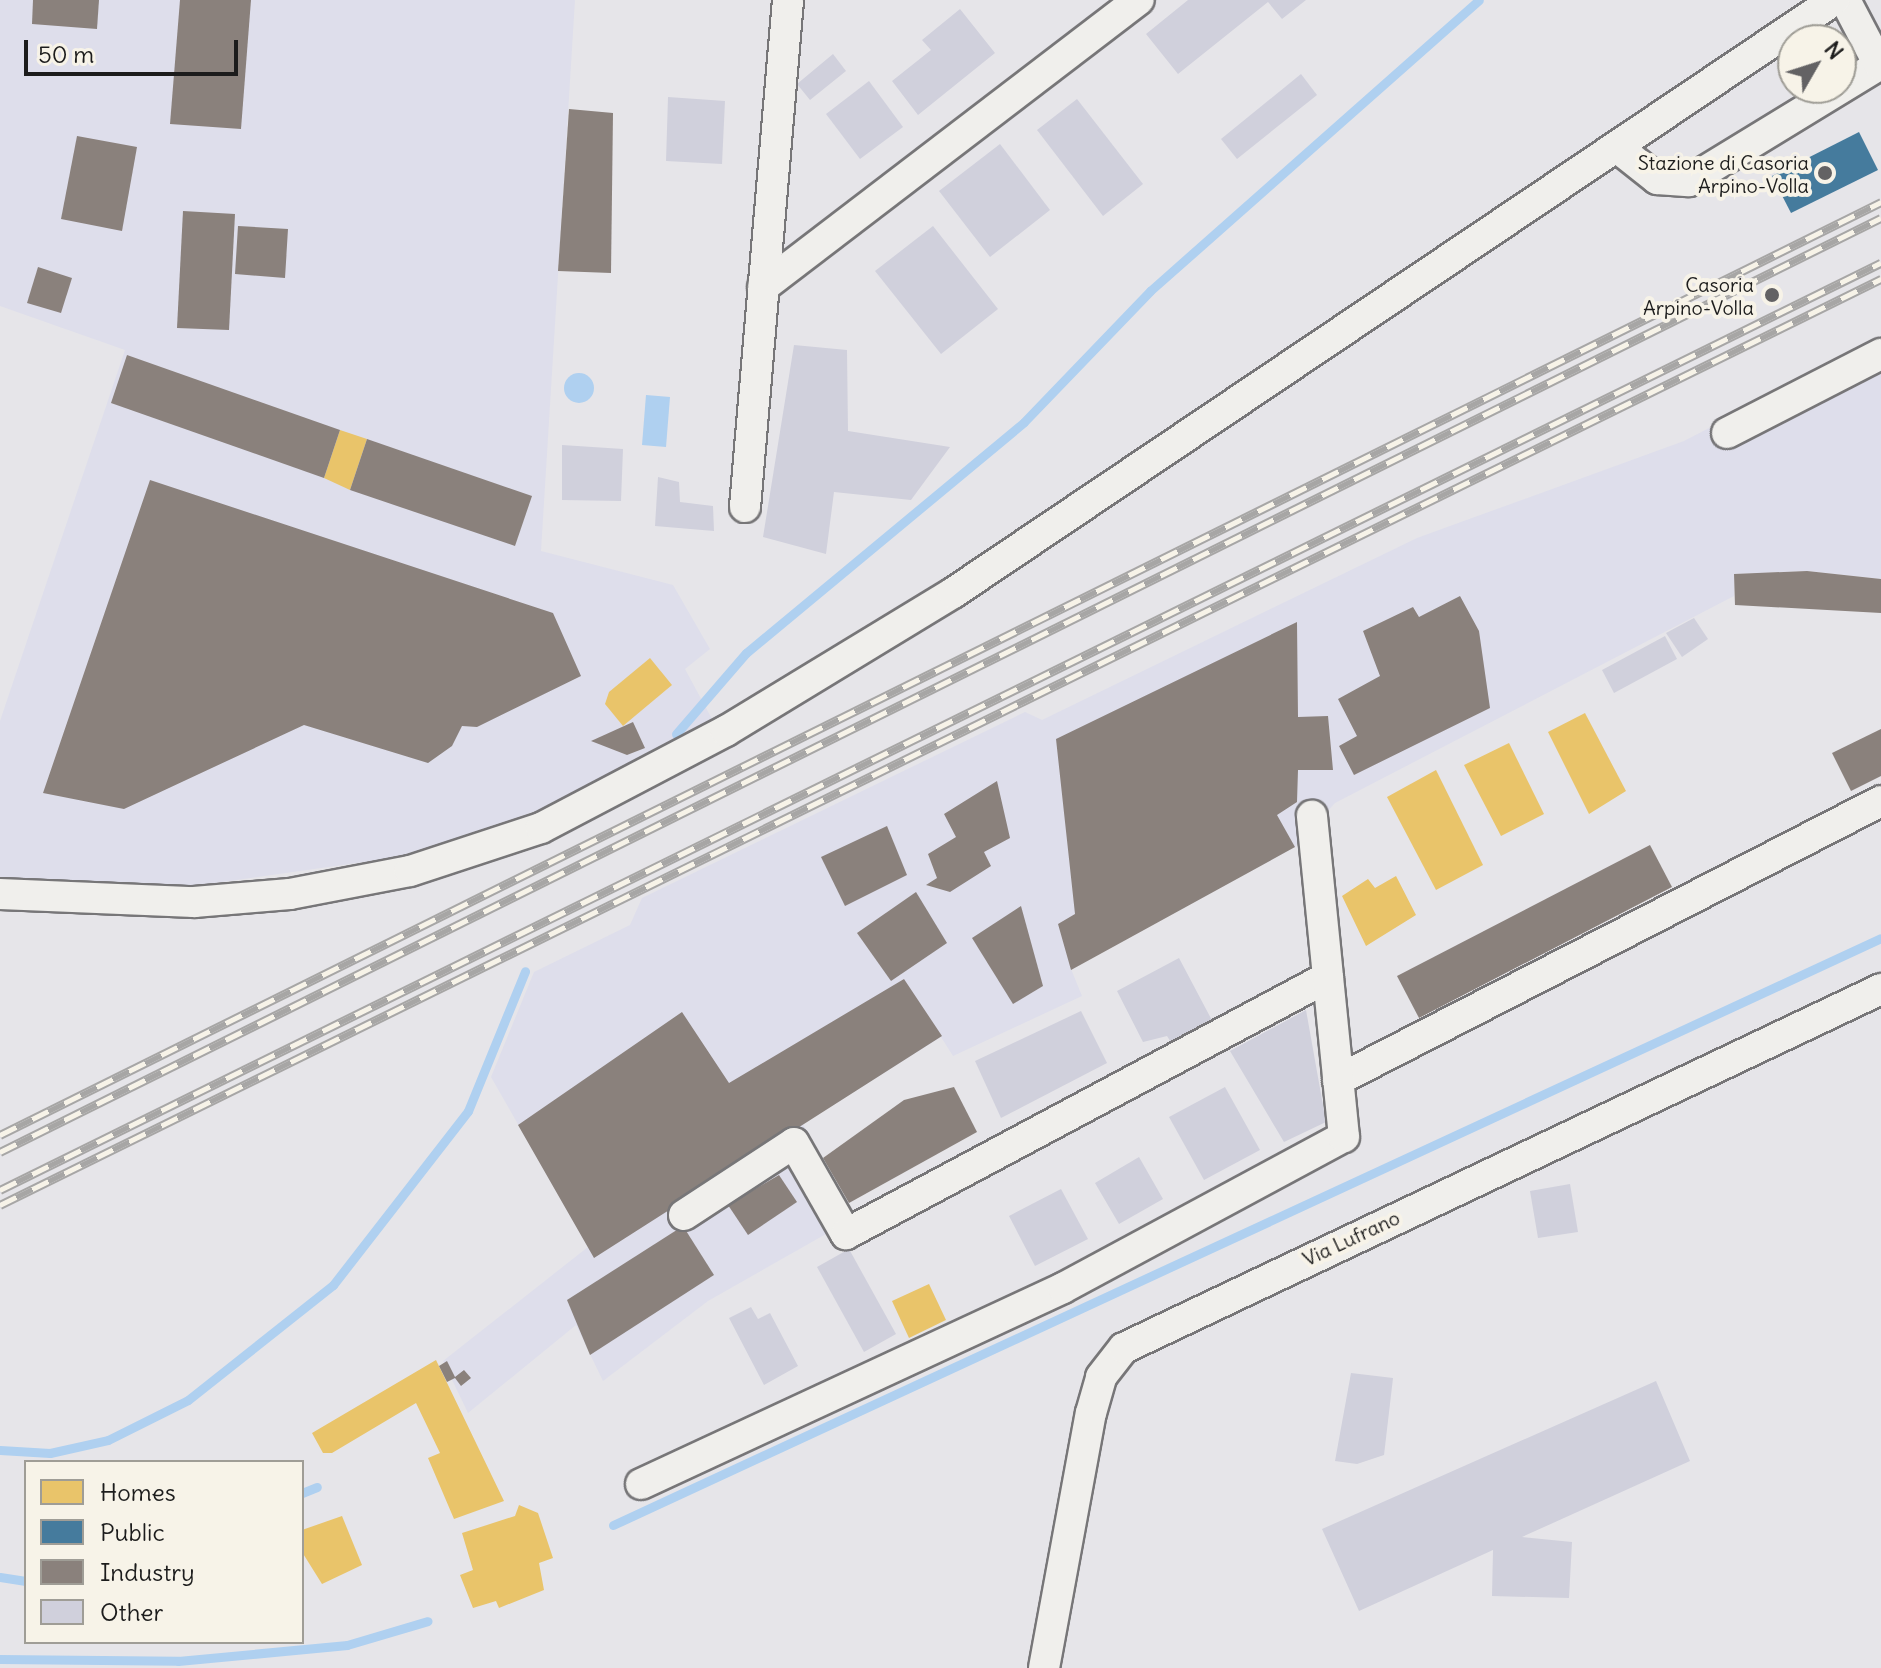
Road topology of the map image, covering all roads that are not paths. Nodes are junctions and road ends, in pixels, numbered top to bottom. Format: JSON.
{"nodes":[{"id":1,"x":788,"y":0,"type":"edge"},
{"id":2,"x":1139,"y":0,"type":"edge"},
{"id":3,"x":1834,"y":0,"type":"edge"},
{"id":4,"x":1845,"y":0,"type":"edge"},
{"id":5,"x":1618,"y":148,"type":"junction"},
{"id":6,"x":763,"y":287,"type":"junction"},
{"id":7,"x":1881,"y":354,"type":"edge"},
{"id":8,"x":1727,"y":433,"type":"dead end"},
{"id":9,"x":745,"y":507,"type":"dead end"},
{"id":10,"x":1881,"y":801,"type":"edge"},
{"id":11,"x":1312,"y":816,"type":"dead end"},
{"id":12,"x":0,"y":894,"type":"edge"},
{"id":13,"x":1328,"y":977,"type":"junction"},
{"id":14,"x":1881,"y":989,"type":"edge"},
{"id":15,"x":1338,"y":1080,"type":"junction"},
{"id":16,"x":684,"y":1215,"type":"dead end"},
{"id":17,"x":641,"y":1484,"type":"dead end"},
{"id":18,"x":1044,"y":1668,"type":"edge"}],
"edges":[{"from":1,"to":6,"type":"street"},
{"from":2,"to":6,"type":"street"},
{"from":3,"to":5,"type":"street"},
{"from":4,"to":5,"type":"street"},
{"from":5,"to":12,"type":"street"},
{"from":6,"to":9,"type":"street"},
{"from":7,"to":8,"type":"street"},
{"from":10,"to":15,"type":"street"},
{"from":11,"to":13,"type":"street"},
{"from":13,"to":15,"type":"street"},
{"from":13,"to":16,"type":"street"},
{"from":14,"to":18,"type":"street","name":"Via Lufrano"},
{"from":15,"to":17,"type":"street"}]}
